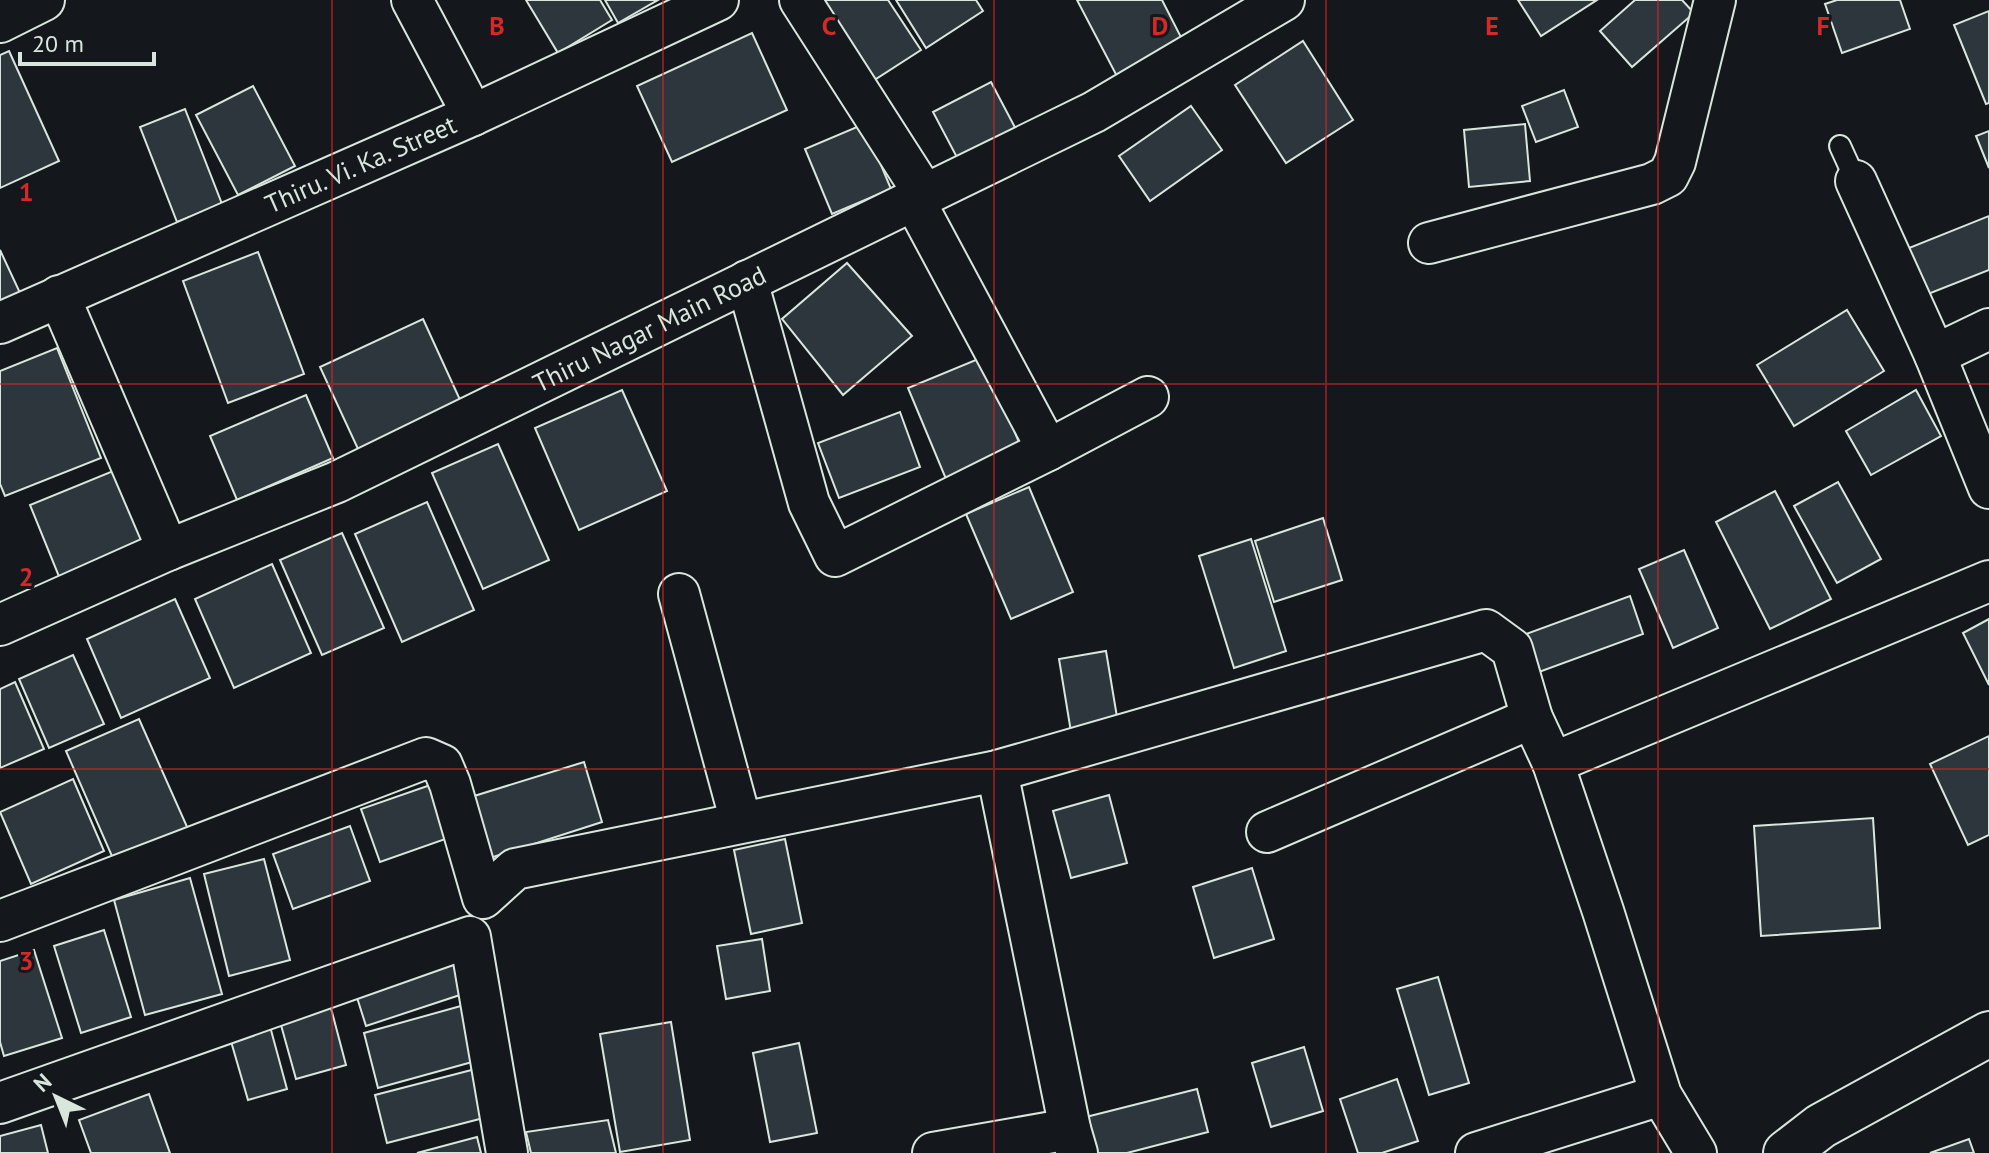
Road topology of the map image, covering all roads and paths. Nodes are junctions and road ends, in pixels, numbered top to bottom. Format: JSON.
{"nodes":[{"id":1,"x":44,"y":0,"type":"edge"},
{"id":2,"x":412,"y":0,"type":"edge"},
{"id":3,"x":718,"y":0,"type":"edge"},
{"id":4,"x":800,"y":0,"type":"edge"},
{"id":5,"x":1284,"y":0,"type":"edge"},
{"id":6,"x":1715,"y":0,"type":"edge"},
{"id":7,"x":0,"y":22,"type":"edge"},
{"id":8,"x":473,"y":115,"type":"junction"},
{"id":9,"x":1848,"y":163,"type":"dead end"},
{"id":10,"x":920,"y":197,"type":"junction"},
{"id":11,"x":1429,"y":243,"type":"dead end"},
{"id":12,"x":747,"y":281,"type":"junction"},
{"id":13,"x":59,"y":296,"type":"junction"},
{"id":14,"x":0,"y":323,"type":"edge"},
{"id":15,"x":1989,"y":329,"type":"edge"},
{"id":16,"x":1935,"y":355,"type":"junction"},
{"id":17,"x":1148,"y":397,"type":"dead end"},
{"id":18,"x":1048,"y":450,"type":"junction"},
{"id":19,"x":1989,"y":488,"type":"edge"},
{"id":20,"x":168,"y":550,"type":"junction"},
{"id":21,"x":1989,"y":581,"type":"edge"},
{"id":22,"x":679,"y":594,"type":"dead end"},
{"id":23,"x":0,"y":625,"type":"edge"},
{"id":24,"x":1532,"y":718,"type":"junction"},
{"id":25,"x":1553,"y":763,"type":"junction"},
{"id":26,"x":997,"y":771,"type":"junction"},
{"id":27,"x":741,"y":822,"type":"junction"},
{"id":28,"x":1267,"y":832,"type":"dead end"},
{"id":29,"x":0,"y":921,"type":"edge"},
{"id":30,"x":1989,"y":1034,"type":"edge"},
{"id":31,"x":1661,"y":1095,"type":"junction"},
{"id":32,"x":0,"y":1103,"type":"edge"},
{"id":33,"x":1074,"y":1141,"type":"edge"},
{"id":34,"x":507,"y":1153,"type":"edge"},
{"id":35,"x":933,"y":1153,"type":"edge"},
{"id":36,"x":1476,"y":1153,"type":"edge"},
{"id":37,"x":1696,"y":1153,"type":"edge"},
{"id":38,"x":1786,"y":1153,"type":"edge"}],
"edges":[{"from":1,"to":7,"type":"street"},
{"from":2,"to":8,"type":"street"},
{"from":3,"to":8,"type":"street","name":"Thiru. Vi. Ka. Street"},
{"from":4,"to":10,"type":"street"},
{"from":5,"to":10,"type":"street","name":"Thiru Nagar Main Road"},
{"from":6,"to":11,"type":"street"},
{"from":8,"to":13,"type":"street","name":"Thiru. Vi. Ka. Street"},
{"from":9,"to":16,"type":"street"},
{"from":10,"to":12,"type":"street","name":"Thiru Nagar Main Road"},
{"from":10,"to":18,"type":"street"},
{"from":12,"to":18,"type":"street"},
{"from":12,"to":20,"type":"street","name":"Thiru Nagar Main Road"},
{"from":13,"to":14,"type":"street","name":"Thiru. Vi. Ka. Street"},
{"from":13,"to":20,"type":"street"},
{"from":15,"to":16,"type":"street"},
{"from":16,"to":19,"type":"street"},
{"from":17,"to":18,"type":"street"},
{"from":20,"to":23,"type":"street","name":"Thiru Nagar Main Road"},
{"from":21,"to":25,"type":"street"},
{"from":22,"to":27,"type":"street"},
{"from":24,"to":25,"type":"street"},
{"from":24,"to":26,"type":"street"},
{"from":24,"to":28,"type":"street"},
{"from":25,"to":31,"type":"street"},
{"from":26,"to":27,"type":"street"},
{"from":26,"to":33,"type":"street"},
{"from":27,"to":29,"type":"street"},
{"from":30,"to":38,"type":"street"},
{"from":31,"to":36,"type":"street"},
{"from":31,"to":37,"type":"street"},
{"from":32,"to":34,"type":"street"},
{"from":33,"to":35,"type":"street"}]}
